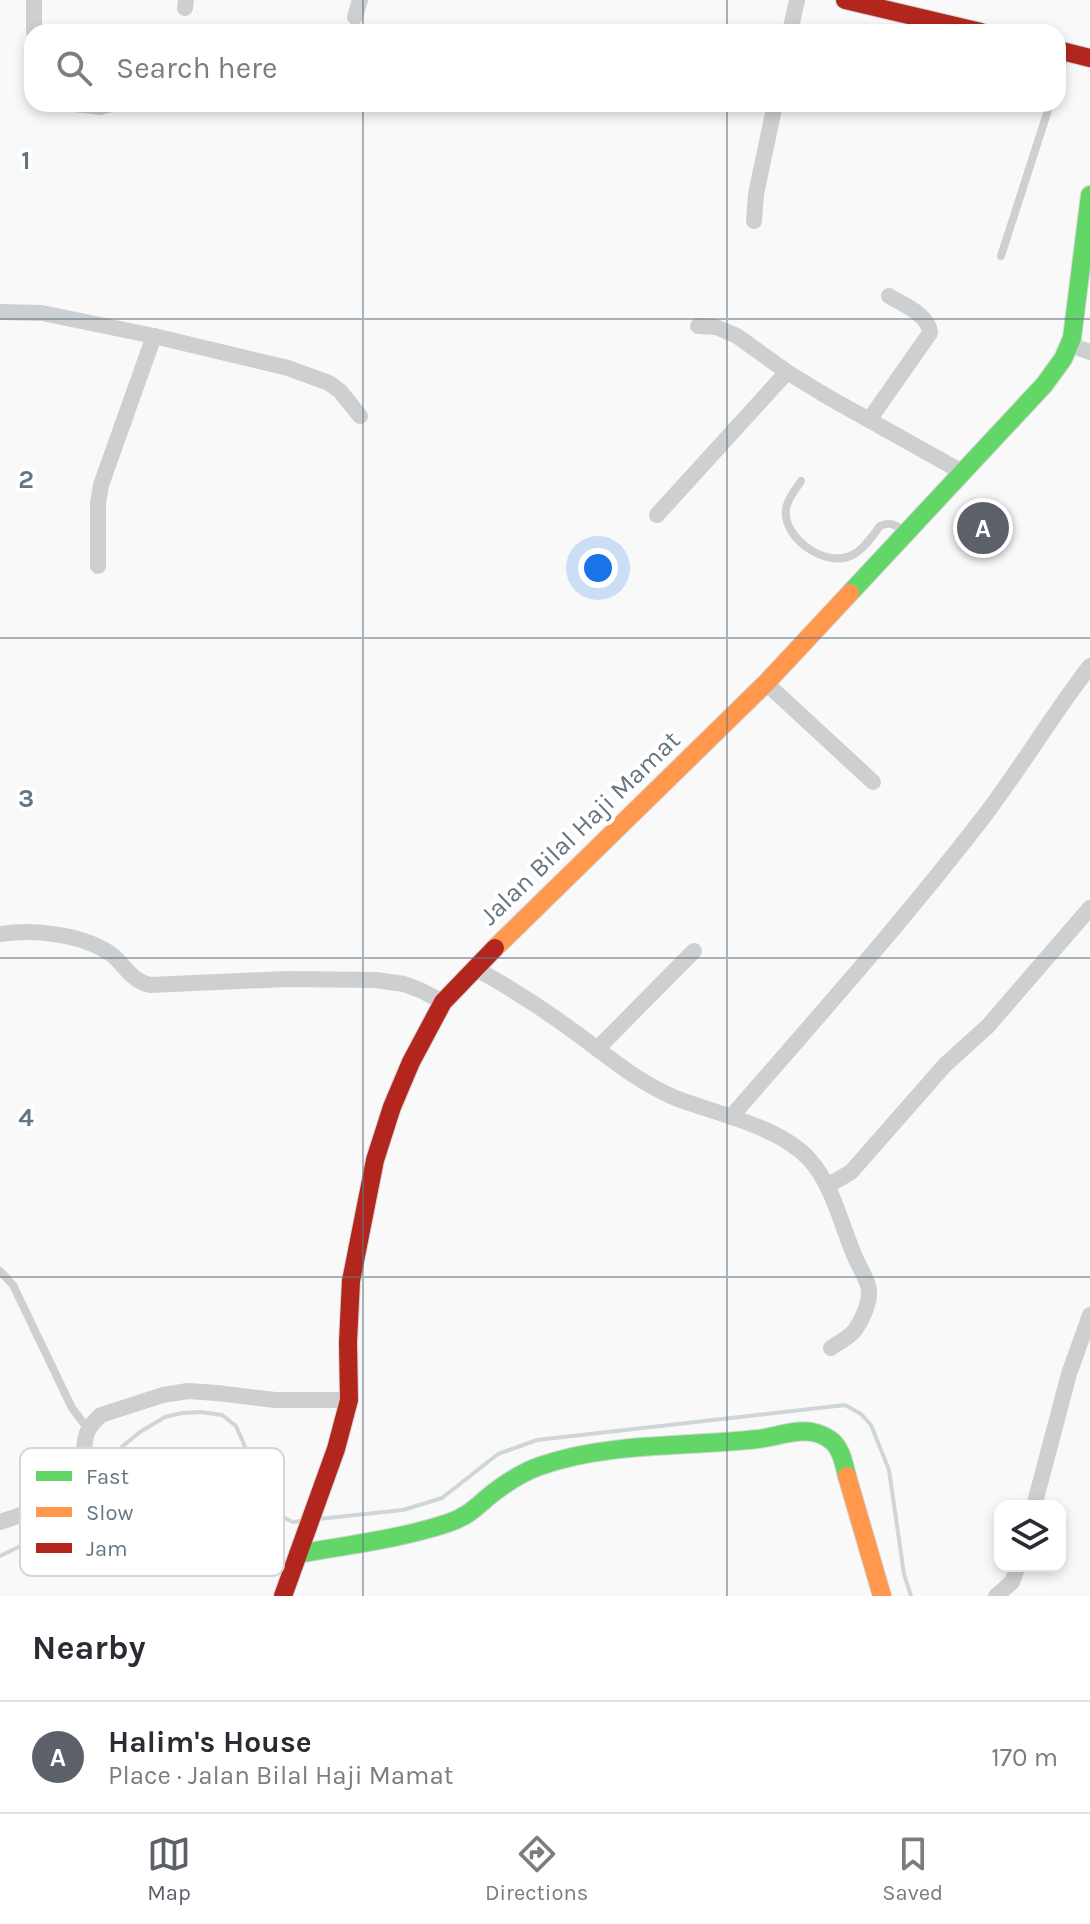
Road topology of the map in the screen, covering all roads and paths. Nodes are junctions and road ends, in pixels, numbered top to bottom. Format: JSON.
{"nodes":[{"id":1,"x":34,"y":0,"type":"edge"},
{"id":2,"x":360,"y":0,"type":"edge"},
{"id":3,"x":797,"y":0,"type":"edge"},
{"id":4,"x":845,"y":0,"type":"edge"},
{"id":5,"x":355,"y":17,"type":"dead end"},
{"id":6,"x":34,"y":24,"type":"edge"},
{"id":7,"x":792,"y":24,"type":"edge"},
{"id":8,"x":947,"y":24,"type":"edge"},
{"id":9,"x":1066,"y":52,"type":"edge"},
{"id":10,"x":1090,"y":58,"type":"edge"},
{"id":11,"x":773,"y":112,"type":"edge"},
{"id":12,"x":1047,"y":112,"type":"edge"},
{"id":13,"x":1090,"y":195,"type":"edge"},
{"id":14,"x":754,"y":221,"type":"dead end"},
{"id":15,"x":1001,"y":256,"type":"dead end"},
{"id":16,"x":889,"y":296,"type":"dead end"},
{"id":17,"x":0,"y":312,"type":"edge"},
{"id":18,"x":698,"y":326,"type":"dead end"},
{"id":19,"x":154,"y":336,"type":"junction"},
{"id":20,"x":1070,"y":345,"type":"junction"},
{"id":21,"x":1090,"y":352,"type":"edge"},
{"id":22,"x":787,"y":372,"type":"junction"},
{"id":23,"x":360,"y":416,"type":"dead end"},
{"id":24,"x":869,"y":420,"type":"junction"},
{"id":25,"x":962,"y":472,"type":"junction"},
{"id":26,"x":801,"y":481,"type":"dead end"},
{"id":27,"x":657,"y":515,"type":"dead end"},
{"id":28,"x":908,"y":532,"type":"junction"},
{"id":29,"x":98,"y":566,"type":"dead end"},
{"id":30,"x":1090,"y":666,"type":"edge"},
{"id":31,"x":766,"y":683,"type":"junction"},
{"id":32,"x":873,"y":782,"type":"dead end"},
{"id":33,"x":1090,"y":908,"type":"edge"},
{"id":34,"x":0,"y":934,"type":"edge"},
{"id":35,"x":694,"y":951,"type":"dead end"},
{"id":36,"x":474,"y":968,"type":"junction"},
{"id":37,"x":443,"y":1002,"type":"junction"},
{"id":38,"x":597,"y":1049,"type":"junction"},
{"id":39,"x":731,"y":1117,"type":"junction"},
{"id":40,"x":827,"y":1186,"type":"junction"},
{"id":41,"x":0,"y":1271,"type":"edge"},
{"id":42,"x":1090,"y":1315,"type":"edge"},
{"id":43,"x":831,"y":1348,"type":"dead end"},
{"id":44,"x":349,"y":1400,"type":"junction"},
{"id":45,"x":88,"y":1429,"type":"junction"},
{"id":46,"x":83,"y":1448,"type":"edge"},
{"id":47,"x":1036,"y":1500,"type":"edge"},
{"id":48,"x":20,"y":1514,"type":"edge"},
{"id":49,"x":0,"y":1522,"type":"edge"},
{"id":50,"x":301,"y":1545,"type":"junction"},
{"id":51,"x":1016,"y":1572,"type":"edge"},
{"id":52,"x":283,"y":1596,"type":"edge"},
{"id":53,"x":882,"y":1596,"type":"edge"},
{"id":54,"x":996,"y":1596,"type":"edge"}],
"edges":[{"from":1,"to":6,"type":"street"},
{"from":2,"to":5,"type":"street"},
{"from":3,"to":7,"type":"street"},
{"from":4,"to":8,"type":"street"},
{"from":9,"to":10,"type":"street"},
{"from":11,"to":14,"type":"street"},
{"from":12,"to":15,"type":"lane"},
{"from":13,"to":20,"type":"street","name":"Jalan Bilal Haji Mamat"},
{"from":16,"to":24,"type":"street"},
{"from":17,"to":19,"type":"street"},
{"from":18,"to":22,"type":"street"},
{"from":19,"to":23,"type":"street"},
{"from":19,"to":29,"type":"street"},
{"from":20,"to":21,"type":"street"},
{"from":20,"to":25,"type":"street","name":"Jalan Bilal Haji Mamat"},
{"from":22,"to":24,"type":"street"},
{"from":22,"to":27,"type":"street"},
{"from":24,"to":25,"type":"street"},
{"from":25,"to":28,"type":"street","name":"Jalan Bilal Haji Mamat"},
{"from":26,"to":28,"type":"lane"},
{"from":28,"to":31,"type":"street","name":"Jalan Bilal Haji Mamat"},
{"from":30,"to":39,"type":"street"},
{"from":31,"to":32,"type":"street"},
{"from":31,"to":36,"type":"street","name":"Jalan Bilal Haji Mamat"},
{"from":33,"to":40,"type":"street"},
{"from":34,"to":37,"type":"street"},
{"from":35,"to":38,"type":"street"},
{"from":36,"to":37,"type":"street","name":"Jalan Bilal Haji Mamat"},
{"from":36,"to":38,"type":"street"},
{"from":37,"to":44,"type":"street","name":"Jalan Bilal Haji Mamat"},
{"from":38,"to":39,"type":"street"},
{"from":39,"to":40,"type":"street"},
{"from":40,"to":43,"type":"street"},
{"from":41,"to":45,"type":"lane"},
{"from":42,"to":47,"type":"street"},
{"from":44,"to":45,"type":"street"},
{"from":44,"to":50,"type":"street","name":"Jalan Bilal Haji Mamat"},
{"from":45,"to":46,"type":"street"},
{"from":48,"to":49,"type":"street"},
{"from":50,"to":52,"type":"street","name":"Jalan Bilal Haji Mamat"},
{"from":50,"to":53,"type":"street"},
{"from":51,"to":54,"type":"street"}]}
